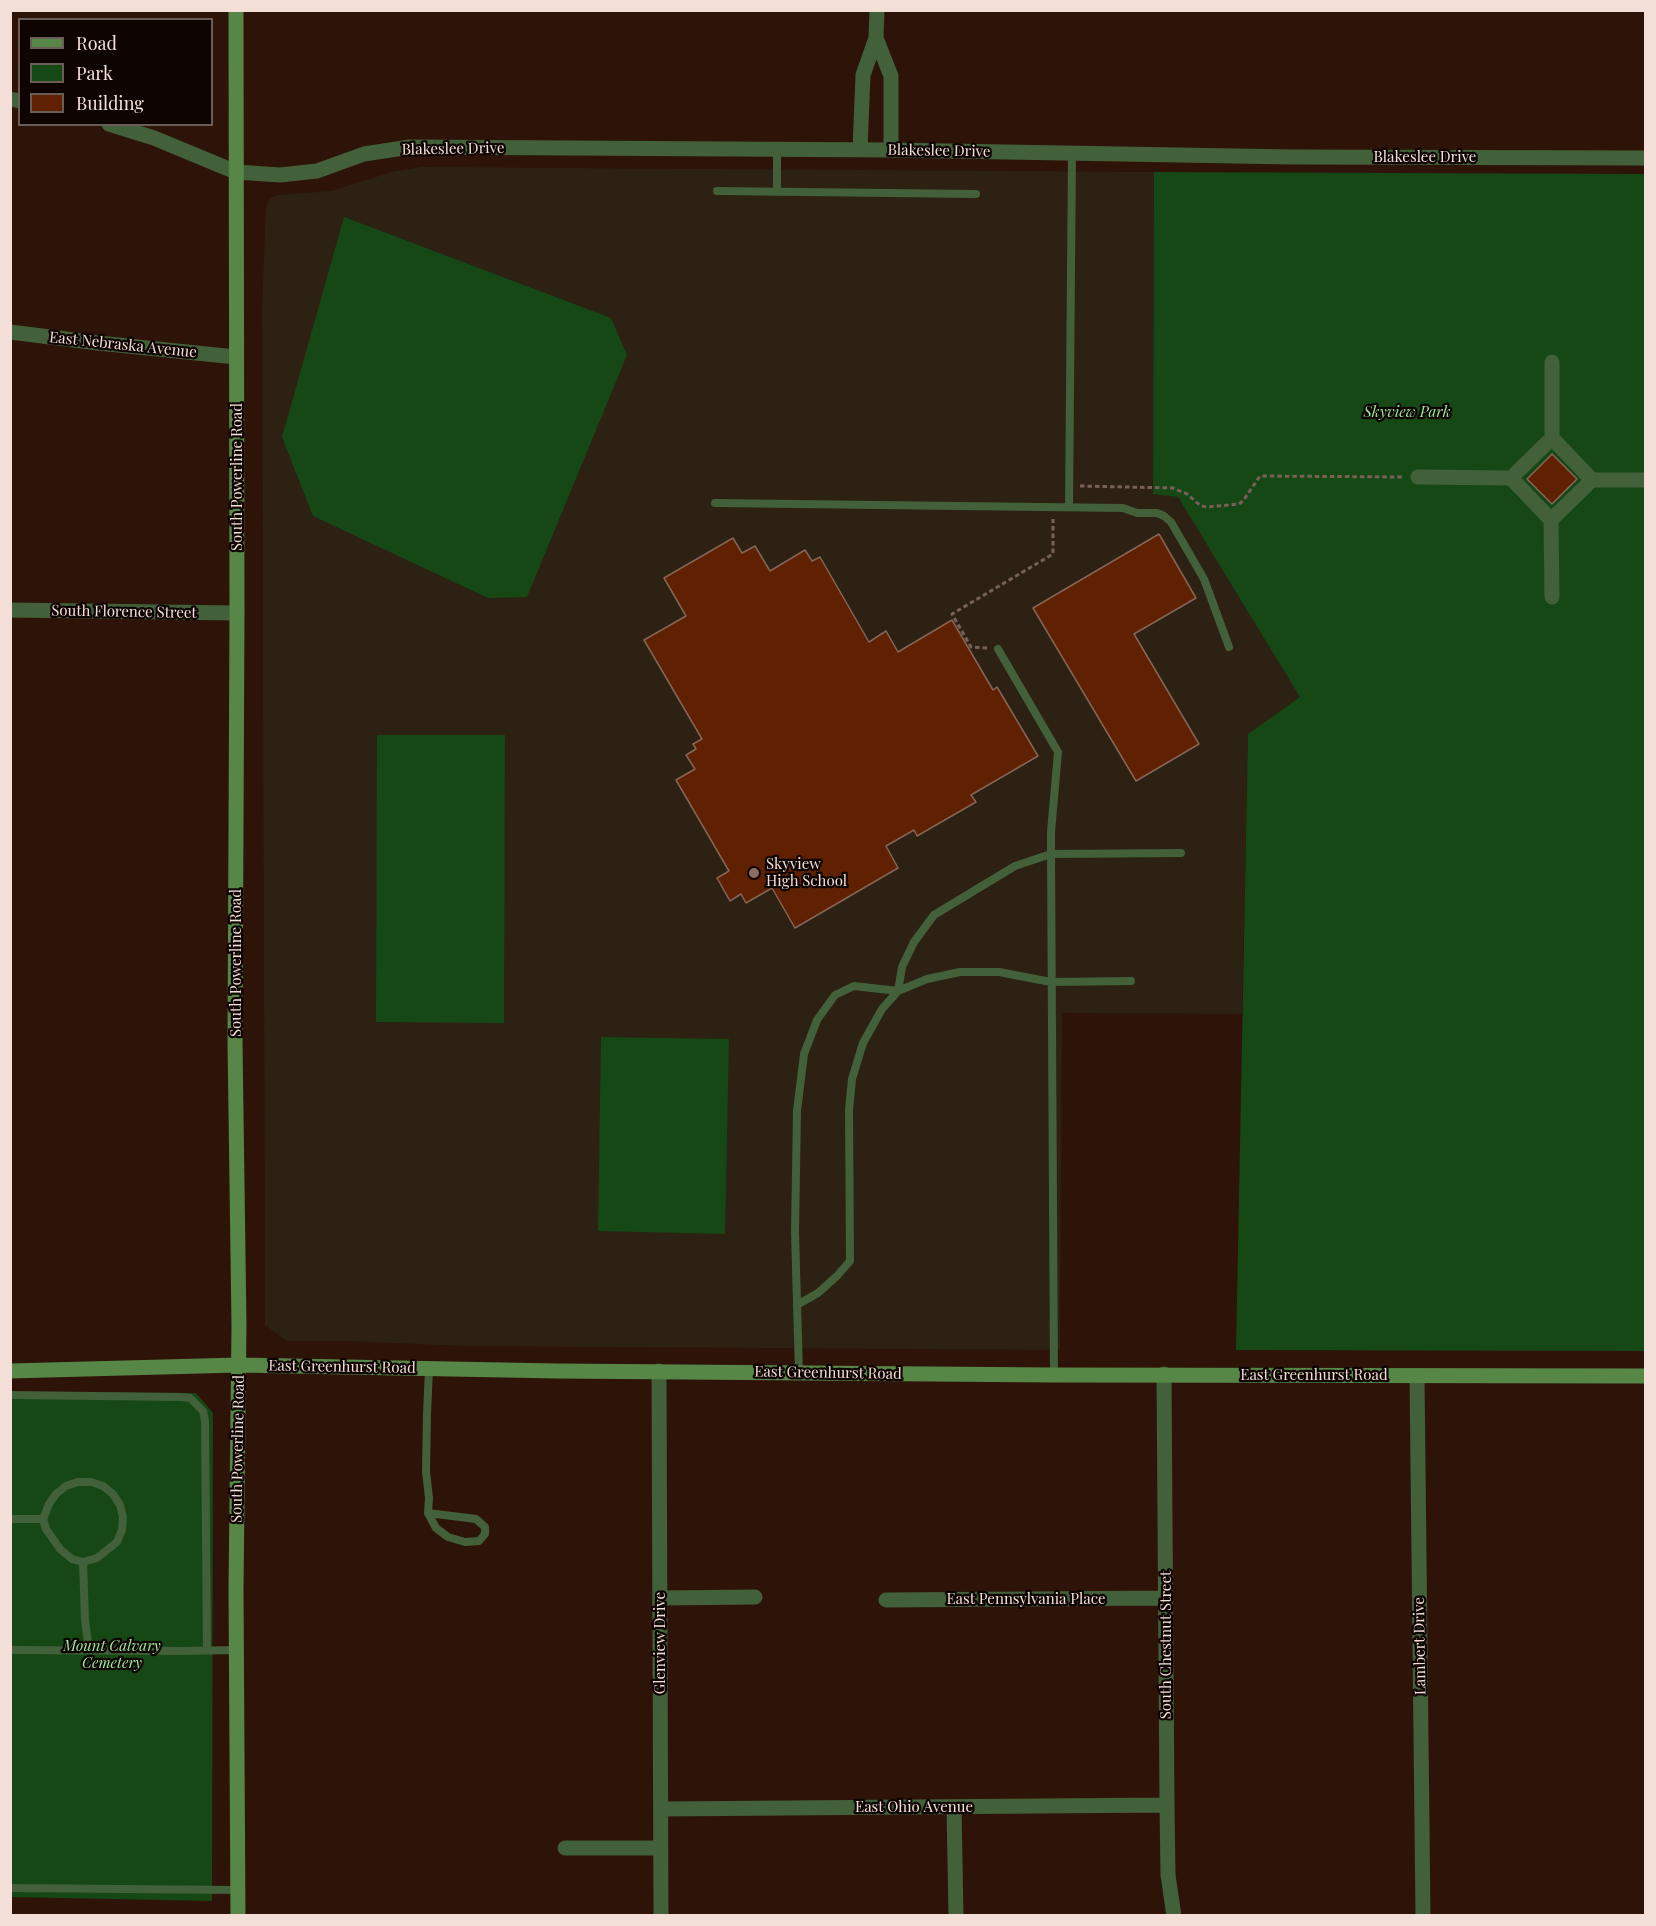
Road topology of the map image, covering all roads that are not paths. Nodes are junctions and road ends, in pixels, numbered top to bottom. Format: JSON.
{"nodes":[{"id":1,"x":236,"y":10,"type":"edge"},
{"id":2,"x":877,"y":10,"type":"edge"},
{"id":3,"x":876,"y":38,"type":"junction"},
{"id":4,"x":115,"y":126,"type":"edge"},
{"id":5,"x":777,"y":150,"type":"junction"},
{"id":6,"x":860,"y":150,"type":"junction"},
{"id":7,"x":891,"y":150,"type":"junction"},
{"id":8,"x":1072,"y":153,"type":"junction"},
{"id":9,"x":1646,"y":158,"type":"edge"},
{"id":10,"x":236,"y":172,"type":"junction"},
{"id":11,"x":717,"y":191,"type":"dead end"},
{"id":12,"x":777,"y":192,"type":"junction"},
{"id":13,"x":976,"y":194,"type":"dead end"},
{"id":14,"x":10,"y":332,"type":"edge"},
{"id":15,"x":236,"y":357,"type":"junction"},
{"id":16,"x":1552,"y":362,"type":"dead end"},
{"id":17,"x":1552,"y":438,"type":"junction"},
{"id":18,"x":1418,"y":477,"type":"road end"},
{"id":19,"x":1511,"y":478,"type":"junction"},
{"id":20,"x":1592,"y":480,"type":"junction"},
{"id":21,"x":1646,"y":480,"type":"edge"},
{"id":22,"x":715,"y":503,"type":"dead end"},
{"id":23,"x":1069,"y":507,"type":"junction"},
{"id":24,"x":1551,"y":519,"type":"junction"},
{"id":25,"x":1552,"y":597,"type":"dead end"},
{"id":26,"x":10,"y":610,"type":"edge"},
{"id":27,"x":237,"y":613,"type":"junction"},
{"id":28,"x":1229,"y":647,"type":"dead end"},
{"id":29,"x":998,"y":649,"type":"road end"},
{"id":30,"x":1181,"y":853,"type":"dead end"},
{"id":31,"x":1050,"y":854,"type":"junction"},
{"id":32,"x":1131,"y":981,"type":"dead end"},
{"id":33,"x":1051,"y":982,"type":"junction"},
{"id":34,"x":898,"y":991,"type":"junction"},
{"id":35,"x":796,"y":1305,"type":"junction"},
{"id":36,"x":239,"y":1365,"type":"junction"},
{"id":37,"x":429,"y":1369,"type":"junction"},
{"id":38,"x":10,"y":1371,"type":"edge"},
{"id":39,"x":659,"y":1371,"type":"junction"},
{"id":40,"x":799,"y":1372,"type":"junction"},
{"id":41,"x":1164,"y":1374,"type":"junction"},
{"id":42,"x":1054,"y":1375,"type":"junction"},
{"id":43,"x":1417,"y":1376,"type":"junction"},
{"id":44,"x":1646,"y":1376,"type":"edge"},
{"id":45,"x":10,"y":1395,"type":"edge"},
{"id":46,"x":428,"y":1513,"type":"junction"},
{"id":47,"x":10,"y":1519,"type":"edge"},
{"id":48,"x":43,"y":1519,"type":"junction"},
{"id":49,"x":83,"y":1562,"type":"junction"},
{"id":50,"x":660,"y":1598,"type":"junction"},
{"id":51,"x":755,"y":1598,"type":"dead end"},
{"id":52,"x":1165,"y":1598,"type":"junction"},
{"id":53,"x":886,"y":1600,"type":"dead end"},
{"id":54,"x":10,"y":1650,"type":"edge"},
{"id":55,"x":89,"y":1650,"type":"junction"},
{"id":56,"x":207,"y":1650,"type":"junction"},
{"id":57,"x":237,"y":1650,"type":"junction"},
{"id":58,"x":1167,"y":1805,"type":"junction"},
{"id":59,"x":954,"y":1807,"type":"junction"},
{"id":60,"x":661,"y":1809,"type":"junction"},
{"id":61,"x":565,"y":1848,"type":"dead end"},
{"id":62,"x":661,"y":1848,"type":"junction"},
{"id":63,"x":10,"y":1887,"type":"edge"},
{"id":64,"x":238,"y":1890,"type":"junction"},
{"id":65,"x":238,"y":1916,"type":"edge"},
{"id":66,"x":661,"y":1916,"type":"edge"},
{"id":67,"x":956,"y":1916,"type":"edge"},
{"id":68,"x":1174,"y":1916,"type":"edge"},
{"id":69,"x":1423,"y":1916,"type":"edge"}],
"edges":[{"from":1,"to":10,"type":"street","name":"South Powerline Road"},
{"from":2,"to":3,"type":"street"},
{"from":3,"to":6,"type":"street"},
{"from":3,"to":7,"type":"street"},
{"from":4,"to":10,"type":"street","name":"Blakeslee Drive"},
{"from":5,"to":6,"type":"street","name":"Blakeslee Drive"},
{"from":5,"to":10,"type":"street","name":"Blakeslee Drive"},
{"from":5,"to":12,"type":"lane"},
{"from":6,"to":7,"type":"street","name":"Blakeslee Drive"},
{"from":7,"to":8,"type":"street","name":"Blakeslee Drive"},
{"from":8,"to":9,"type":"street","name":"Blakeslee Drive"},
{"from":8,"to":23,"type":"lane"},
{"from":10,"to":15,"type":"street","name":"South Powerline Road"},
{"from":11,"to":12,"type":"lane"},
{"from":12,"to":13,"type":"lane"},
{"from":14,"to":15,"type":"street","name":"East Nebraska Avenue"},
{"from":15,"to":27,"type":"street","name":"South Powerline Road"},
{"from":16,"to":17,"type":"street"},
{"from":17,"to":19,"type":"street"},
{"from":17,"to":20,"type":"street"},
{"from":18,"to":19,"type":"street"},
{"from":19,"to":24,"type":"street"},
{"from":20,"to":21,"type":"street"},
{"from":20,"to":24,"type":"street"},
{"from":22,"to":23,"type":"lane"},
{"from":23,"to":28,"type":"lane"},
{"from":24,"to":25,"type":"street"},
{"from":26,"to":27,"type":"street","name":"South Florence Street"},
{"from":27,"to":36,"type":"street","name":"South Powerline Road"},
{"from":29,"to":31,"type":"lane"},
{"from":30,"to":31,"type":"lane"},
{"from":31,"to":33,"type":"lane"},
{"from":31,"to":34,"type":"lane"},
{"from":32,"to":33,"type":"lane"},
{"from":33,"to":34,"type":"lane"},
{"from":33,"to":42,"type":"lane"},
{"from":34,"to":35,"type":"lane"},
{"from":34,"to":35,"type":"lane"},
{"from":35,"to":40,"type":"lane"},
{"from":36,"to":37,"type":"street","name":"East Greenhurst Road"},
{"from":36,"to":38,"type":"street","name":"East Greenhurst Road"},
{"from":36,"to":57,"type":"street","name":"South Powerline Road"},
{"from":37,"to":39,"type":"street","name":"East Greenhurst Road"},
{"from":37,"to":46,"type":"lane"},
{"from":39,"to":40,"type":"street","name":"East Greenhurst Road"},
{"from":39,"to":50,"type":"street","name":"Glenview Drive"},
{"from":40,"to":42,"type":"street","name":"East Greenhurst Road"},
{"from":41,"to":42,"type":"street","name":"East Greenhurst Road"},
{"from":41,"to":43,"type":"street","name":"East Greenhurst Road"},
{"from":41,"to":52,"type":"street","name":"South Chestnut Street"},
{"from":43,"to":44,"type":"street","name":"East Greenhurst Road"},
{"from":43,"to":69,"type":"street","name":"Lambert Drive"},
{"from":45,"to":56,"type":"lane"},
{"from":46,"to":46,"type":"lane"},
{"from":47,"to":48,"type":"lane"},
{"from":48,"to":49,"type":"lane"},
{"from":48,"to":49,"type":"lane"},
{"from":49,"to":55,"type":"lane"},
{"from":50,"to":51,"type":"street"},
{"from":50,"to":60,"type":"street","name":"Glenview Drive"},
{"from":52,"to":53,"type":"street","name":"East Pennsylvania Place"},
{"from":52,"to":58,"type":"street","name":"South Chestnut Street"},
{"from":54,"to":55,"type":"lane"},
{"from":55,"to":56,"type":"lane"},
{"from":56,"to":57,"type":"lane"},
{"from":57,"to":64,"type":"street","name":"South Powerline Road"},
{"from":58,"to":59,"type":"street","name":"East Ohio Avenue"},
{"from":58,"to":68,"type":"street","name":"South Chestnut Street"},
{"from":59,"to":60,"type":"street","name":"East Ohio Avenue"},
{"from":59,"to":67,"type":"street"},
{"from":60,"to":62,"type":"street","name":"Glenview Drive"},
{"from":61,"to":62,"type":"street"},
{"from":62,"to":66,"type":"street","name":"Glenview Drive"},
{"from":63,"to":64,"type":"lane"},
{"from":64,"to":65,"type":"street","name":"South Powerline Road"}]}
